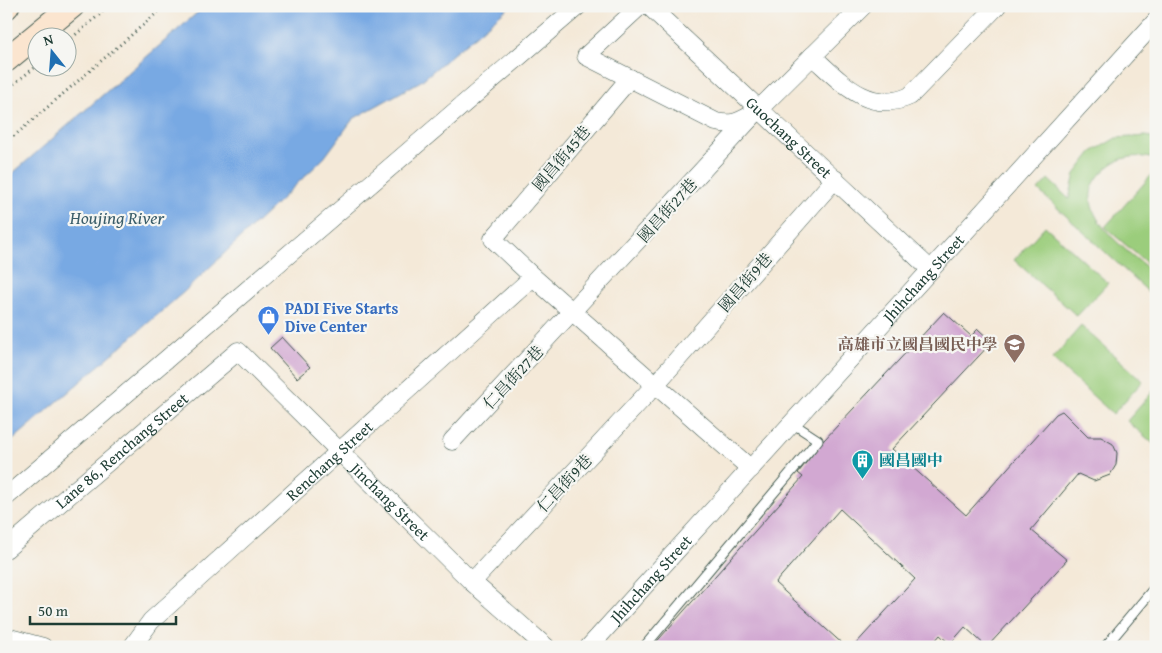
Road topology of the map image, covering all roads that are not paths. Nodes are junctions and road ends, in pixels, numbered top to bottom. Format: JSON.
{"nodes":[{"id":1,"x":72,"y":6,"type":"edge"},
{"id":2,"x":578,"y":6,"type":"edge"},
{"id":3,"x":640,"y":6,"type":"edge"},
{"id":4,"x":649,"y":6,"type":"edge"},
{"id":5,"x":862,"y":6,"type":"edge"},
{"id":6,"x":997,"y":6,"type":"edge"},
{"id":7,"x":1156,"y":22,"type":"edge"},
{"id":8,"x":812,"y":56,"type":"junction"},
{"id":9,"x":6,"y":60,"type":"edge"},
{"id":10,"x":630,"y":78,"type":"junction"},
{"id":11,"x":760,"y":108,"type":"junction"},
{"id":12,"x":835,"y":179,"type":"junction"},
{"id":13,"x":931,"y":270,"type":"junction"},
{"id":14,"x":532,"y":277,"type":"junction"},
{"id":15,"x":573,"y":313,"type":"junction"},
{"id":16,"x":238,"y":351,"type":"joint"},
{"id":17,"x":655,"y":385,"type":"junction"},
{"id":18,"x":792,"y":423,"type":"junction"},
{"id":19,"x":452,"y":442,"type":"dead end"},
{"id":20,"x":340,"y":451,"type":"junction"},
{"id":21,"x":751,"y":469,"type":"junction"},
{"id":22,"x":6,"y":497,"type":"edge"},
{"id":23,"x":6,"y":549,"type":"edge"},
{"id":24,"x":472,"y":582,"type":"junction"},
{"id":25,"x":1156,"y":586,"type":"edge"},
{"id":26,"x":6,"y":636,"type":"edge"},
{"id":27,"x":43,"y":647,"type":"edge"},
{"id":28,"x":132,"y":647,"type":"edge"},
{"id":29,"x":546,"y":647,"type":"edge"},
{"id":30,"x":590,"y":647,"type":"edge"},
{"id":31,"x":644,"y":647,"type":"edge"},
{"id":32,"x":1105,"y":647,"type":"edge"}],
"edges":[{"from":1,"to":9,"type":"street"},
{"from":2,"to":22,"type":"street"},
{"from":3,"to":10,"type":"street"},
{"from":4,"to":11,"type":"street","name":"Guochang Street"},
{"from":5,"to":8,"type":"street"},
{"from":6,"to":8,"type":"street"},
{"from":7,"to":13,"type":"street","name":"Jhihchang Street"},
{"from":8,"to":11,"type":"street"},
{"from":10,"to":11,"type":"street"},
{"from":10,"to":14,"type":"street","name":"國昌街45巷"},
{"from":11,"to":12,"type":"street","name":"Guochang Street"},
{"from":11,"to":15,"type":"street","name":"國昌街27巷"},
{"from":12,"to":13,"type":"street","name":"Guochang Street"},
{"from":12,"to":17,"type":"street","name":"國昌街9巷"},
{"from":13,"to":18,"type":"street","name":"Jhihchang Street"},
{"from":14,"to":15,"type":"street"},
{"from":14,"to":20,"type":"street","name":"Renchang Street"},
{"from":15,"to":17,"type":"street"},
{"from":15,"to":19,"type":"street","name":"仁昌街27巷"},
{"from":16,"to":20,"type":"street","name":"Jinchang Street"},
{"from":16,"to":23,"type":"street","name":"Lane 86, Renchang Street"},
{"from":17,"to":21,"type":"street"},
{"from":17,"to":24,"type":"street","name":"仁昌街9巷"},
{"from":18,"to":21,"type":"street","name":"Jhihchang Street"},
{"from":18,"to":31,"type":"lane"},
{"from":20,"to":24,"type":"street","name":"Jinchang Street"},
{"from":20,"to":28,"type":"street","name":"Renchang Street"},
{"from":21,"to":30,"type":"street","name":"Jhihchang Street"},
{"from":24,"to":29,"type":"street","name":"Jinchang Street"},
{"from":25,"to":32,"type":"lane"},
{"from":26,"to":27,"type":"street"}]}
